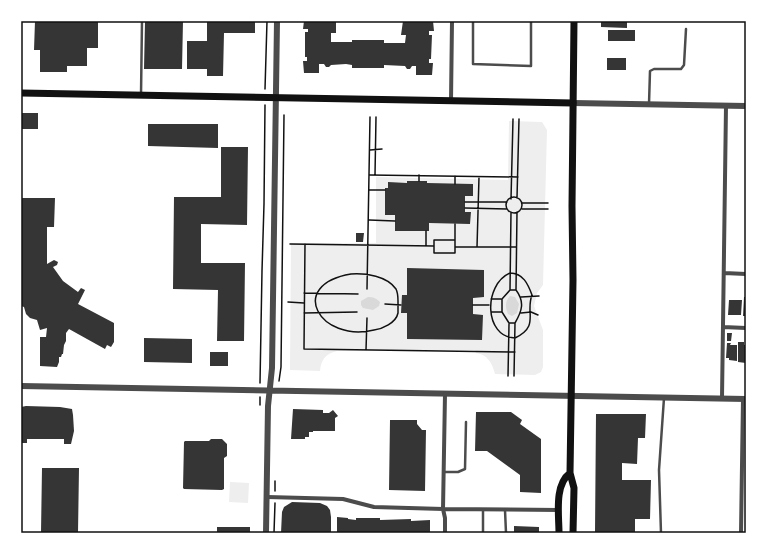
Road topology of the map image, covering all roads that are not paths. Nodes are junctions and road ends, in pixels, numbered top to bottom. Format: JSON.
{"nodes":[{"id":1,"x":142,"y":21,"type":"edge"},
{"id":2,"x":277,"y":21,"type":"edge"},
{"id":3,"x":452,"y":21,"type":"edge"},
{"id":4,"x":474,"y":21,"type":"edge"},
{"id":5,"x":531,"y":21,"type":"edge"},
{"id":6,"x":574,"y":21,"type":"edge"},
{"id":7,"x":686,"y":29,"type":"dead end"},
{"id":8,"x":21,"y":93,"type":"edge"},
{"id":9,"x":142,"y":95,"type":"junction"},
{"id":10,"x":276,"y":98,"type":"junction"},
{"id":11,"x":451,"y":101,"type":"junction"},
{"id":12,"x":573,"y":104,"type":"junction"},
{"id":13,"x":649,"y":105,"type":"junction"},
{"id":14,"x":726,"y":106,"type":"junction"},
{"id":15,"x":746,"y":106,"type":"edge"},
{"id":16,"x":724,"y":273,"type":"junction"},
{"id":17,"x":746,"y":274,"type":"edge"},
{"id":18,"x":723,"y":327,"type":"junction"},
{"id":19,"x":746,"y":328,"type":"edge"},
{"id":20,"x":21,"y":386,"type":"edge"},
{"id":21,"x":270,"y":391,"type":"junction"},
{"id":22,"x":445,"y":394,"type":"junction"},
{"id":23,"x":571,"y":396,"type":"junction"},
{"id":24,"x":664,"y":397,"type":"junction"},
{"id":25,"x":722,"y":398,"type":"junction"},
{"id":26,"x":745,"y":399,"type":"edge"},
{"id":27,"x":466,"y":422,"type":"dead end"},
{"id":28,"x":444,"y":472,"type":"junction"},
{"id":29,"x":570,"y":473,"type":"junction"},
{"id":30,"x":267,"y":497,"type":"junction"},
{"id":31,"x":443,"y":509,"type":"junction"},
{"id":32,"x":483,"y":510,"type":"junction"},
{"id":33,"x":505,"y":510,"type":"junction"},
{"id":34,"x":559,"y":510,"type":"junction"},
{"id":35,"x":266,"y":533,"type":"edge"},
{"id":36,"x":445,"y":533,"type":"edge"},
{"id":37,"x":483,"y":533,"type":"edge"},
{"id":38,"x":506,"y":533,"type":"edge"},
{"id":39,"x":559,"y":533,"type":"edge"},
{"id":40,"x":573,"y":533,"type":"edge"},
{"id":41,"x":661,"y":533,"type":"edge"},
{"id":42,"x":741,"y":533,"type":"edge"}],
"edges":[{"from":1,"to":9,"type":"lane"},
{"from":2,"to":10,"type":"street"},
{"from":3,"to":11,"type":"street"},
{"from":4,"to":5,"type":"lane"},
{"from":6,"to":12,"type":"main road"},
{"from":7,"to":13,"type":"lane"},
{"from":8,"to":9,"type":"main road"},
{"from":9,"to":10,"type":"main road"},
{"from":10,"to":11,"type":"main road"},
{"from":10,"to":21,"type":"street"},
{"from":11,"to":12,"type":"main road"},
{"from":12,"to":13,"type":"street"},
{"from":12,"to":23,"type":"main road"},
{"from":13,"to":14,"type":"street"},
{"from":14,"to":15,"type":"street"},
{"from":14,"to":16,"type":"street"},
{"from":16,"to":17,"type":"street"},
{"from":16,"to":18,"type":"street"},
{"from":18,"to":19,"type":"street"},
{"from":18,"to":25,"type":"street"},
{"from":20,"to":21,"type":"street"},
{"from":21,"to":22,"type":"street"},
{"from":21,"to":30,"type":"street"},
{"from":22,"to":23,"type":"street"},
{"from":22,"to":28,"type":"street"},
{"from":23,"to":24,"type":"street"},
{"from":23,"to":29,"type":"main road"},
{"from":24,"to":25,"type":"street"},
{"from":24,"to":41,"type":"lane"},
{"from":25,"to":26,"type":"street"},
{"from":26,"to":42,"type":"street"},
{"from":27,"to":28,"type":"lane"},
{"from":28,"to":31,"type":"street"},
{"from":29,"to":34,"type":"main road"},
{"from":29,"to":40,"type":"main road"},
{"from":30,"to":31,"type":"street"},
{"from":30,"to":35,"type":"street"},
{"from":31,"to":32,"type":"street"},
{"from":31,"to":36,"type":"street"},
{"from":32,"to":33,"type":"street"},
{"from":32,"to":37,"type":"lane"},
{"from":33,"to":34,"type":"street"},
{"from":33,"to":38,"type":"lane"},
{"from":34,"to":39,"type":"main road"}]}
